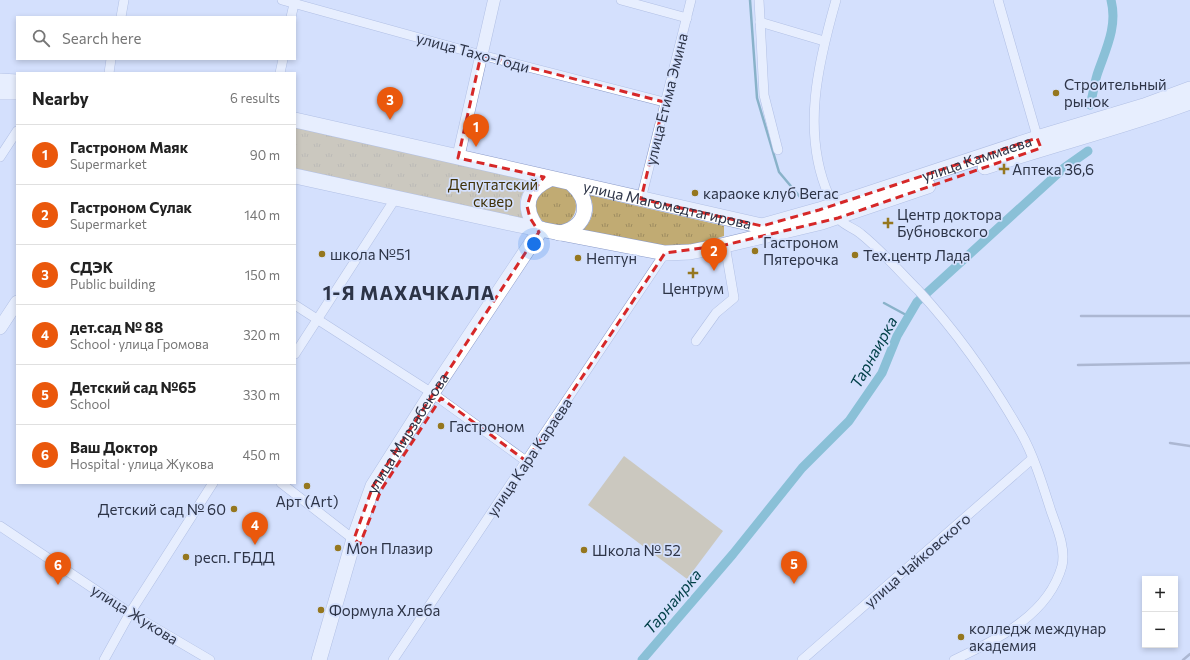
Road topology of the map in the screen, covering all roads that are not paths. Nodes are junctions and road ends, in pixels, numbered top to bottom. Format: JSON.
{"nodes":[{"id":1,"x":124,"y":0,"type":"edge"},
{"id":2,"x":282,"y":0,"type":"edge"},
{"id":3,"x":494,"y":0,"type":"edge"},
{"id":4,"x":621,"y":0,"type":"edge"},
{"id":5,"x":691,"y":0,"type":"edge"},
{"id":6,"x":759,"y":0,"type":"edge"},
{"id":7,"x":836,"y":0,"type":"edge"},
{"id":8,"x":998,"y":0,"type":"edge"},
{"id":9,"x":295,"y":1,"type":"edge"},
{"id":10,"x":120,"y":16,"type":"edge"},
{"id":11,"x":291,"y":16,"type":"edge"},
{"id":12,"x":686,"y":18,"type":"junction"},
{"id":13,"x":760,"y":22,"type":"junction"},
{"id":14,"x":824,"y":41,"type":"junction"},
{"id":15,"x":481,"y":55,"type":"junction"},
{"id":16,"x":111,"y":60,"type":"edge"},
{"id":17,"x":283,"y":60,"type":"edge"},
{"id":18,"x":110,"y":72,"type":"edge"},
{"id":19,"x":280,"y":72,"type":"edge"},
{"id":20,"x":0,"y":81,"type":"edge"},
{"id":21,"x":16,"y":82,"type":"edge"},
{"id":22,"x":1190,"y":89,"type":"edge"},
{"id":23,"x":0,"y":92,"type":"edge"},
{"id":24,"x":16,"y":92,"type":"edge"},
{"id":25,"x":664,"y":102,"type":"junction"},
{"id":26,"x":1190,"y":102,"type":"edge"},
{"id":27,"x":296,"y":120,"type":"edge"},
{"id":28,"x":16,"y":133,"type":"edge"},
{"id":29,"x":1039,"y":143,"type":"junction"},
{"id":30,"x":778,"y":150,"type":"dead end"},
{"id":31,"x":0,"y":157,"type":"edge"},
{"id":32,"x":458,"y":158,"type":"junction"},
{"id":33,"x":296,"y":176,"type":"edge"},
{"id":34,"x":550,"y":179,"type":"junction"},
{"id":35,"x":572,"y":184,"type":"junction"},
{"id":36,"x":395,"y":199,"type":"junction"},
{"id":37,"x":641,"y":199,"type":"junction"},
{"id":38,"x":836,"y":212,"type":"junction"},
{"id":39,"x":763,"y":230,"type":"junction"},
{"id":40,"x":547,"y":231,"type":"junction"},
{"id":41,"x":725,"y":245,"type":"junction"},
{"id":42,"x":665,"y":253,"type":"junction"},
{"id":43,"x":296,"y":306,"type":"edge"},
{"id":44,"x":16,"y":308,"type":"edge"},
{"id":45,"x":317,"y":319,"type":"junction"},
{"id":46,"x":0,"y":328,"type":"edge"},
{"id":47,"x":0,"y":338,"type":"edge"},
{"id":48,"x":696,"y":341,"type":"dead end"},
{"id":49,"x":296,"y":352,"type":"edge"},
{"id":50,"x":436,"y":395,"type":"junction"},
{"id":51,"x":1032,"y":459,"type":"junction"},
{"id":52,"x":526,"y":461,"type":"junction"},
{"id":53,"x":212,"y":484,"type":"edge"},
{"id":54,"x":282,"y":484,"type":"edge"},
{"id":55,"x":0,"y":526,"type":"edge"},
{"id":56,"x":357,"y":542,"type":"junction"},
{"id":57,"x":130,"y":613,"type":"junction"},
{"id":58,"x":104,"y":660,"type":"edge"},
{"id":59,"x":210,"y":660,"type":"edge"},
{"id":60,"x":319,"y":660,"type":"edge"},
{"id":61,"x":327,"y":660,"type":"edge"},
{"id":62,"x":393,"y":660,"type":"edge"},
{"id":63,"x":802,"y":660,"type":"edge"},
{"id":64,"x":954,"y":660,"type":"edge"}],
"edges":[{"from":1,"to":10,"type":"street"},
{"from":2,"to":9,"type":"street","name":"улица Тахо-Годи"},
{"from":3,"to":15,"type":"street"},
{"from":4,"to":12,"type":"street"},
{"from":5,"to":12,"type":"street","name":"улица Етима Эмина"},
{"from":6,"to":13,"type":"street"},
{"from":7,"to":14,"type":"street"},
{"from":8,"to":29,"type":"street"},
{"from":9,"to":11,"type":"street"},
{"from":9,"to":15,"type":"street","name":"улица Тахо-Годи"},
{"from":12,"to":25,"type":"street","name":"улица Етима Эмина"},
{"from":13,"to":14,"type":"street"},
{"from":13,"to":30,"type":"street"},
{"from":14,"to":38,"type":"street"},
{"from":15,"to":25,"type":"street","name":"улица Тахо-Годи"},
{"from":15,"to":32,"type":"street"},
{"from":16,"to":18,"type":"street"},
{"from":17,"to":19,"type":"street"},
{"from":20,"to":21,"type":"main road"},
{"from":22,"to":29,"type":"main road","name":"улица Каммаева"},
{"from":23,"to":24,"type":"main road"},
{"from":25,"to":37,"type":"street","name":"улица Етима Эмина"},
{"from":26,"to":29,"type":"main road","name":"улица Каммаева"},
{"from":27,"to":32,"type":"main road"},
{"from":28,"to":31,"type":"street"},
{"from":29,"to":38,"type":"main road","name":"улица Каммаева"},
{"from":32,"to":34,"type":"main road"},
{"from":33,"to":36,"type":"main road","name":"улица Магомедтагирова"},
{"from":34,"to":35,"type":"main road"},
{"from":34,"to":40,"type":"main road"},
{"from":35,"to":37,"type":"main road","name":"улица Магомедтагирова"},
{"from":35,"to":40,"type":"main road"},
{"from":36,"to":40,"type":"main road","name":"улица Магомедтагирова"},
{"from":36,"to":45,"type":"street"},
{"from":37,"to":39,"type":"main road","name":"улица Магомедтагирова"},
{"from":38,"to":39,"type":"main road","name":"улица Каммаева"},
{"from":38,"to":51,"type":"street"},
{"from":39,"to":41,"type":"main road","name":"улица Магомедтагирова"},
{"from":40,"to":42,"type":"main road","name":"улица Магомедтагирова"},
{"from":40,"to":50,"type":"main road","name":"улица Мирзабекова"},
{"from":41,"to":42,"type":"main road","name":"улица Магомедтагирова"},
{"from":41,"to":48,"type":"street"},
{"from":42,"to":52,"type":"street","name":"улица Кара Караева"},
{"from":43,"to":45,"type":"street"},
{"from":44,"to":46,"type":"main road"},
{"from":44,"to":47,"type":"main road"},
{"from":45,"to":49,"type":"street"},
{"from":45,"to":50,"type":"street"},
{"from":50,"to":52,"type":"street"},
{"from":50,"to":56,"type":"main road","name":"улица Мирзабекова"},
{"from":51,"to":63,"type":"street","name":"улица Чайковского"},
{"from":51,"to":64,"type":"street"},
{"from":52,"to":62,"type":"street","name":"улица Кара Караева"},
{"from":53,"to":57,"type":"street"},
{"from":54,"to":56,"type":"street"},
{"from":55,"to":57,"type":"street","name":"улица Жукова"},
{"from":56,"to":60,"type":"main road","name":"улица Мирзабекова"},
{"from":56,"to":61,"type":"main road","name":"улица Мирзабекова"},
{"from":57,"to":58,"type":"street"},
{"from":57,"to":59,"type":"street","name":"улица Жукова"}]}
